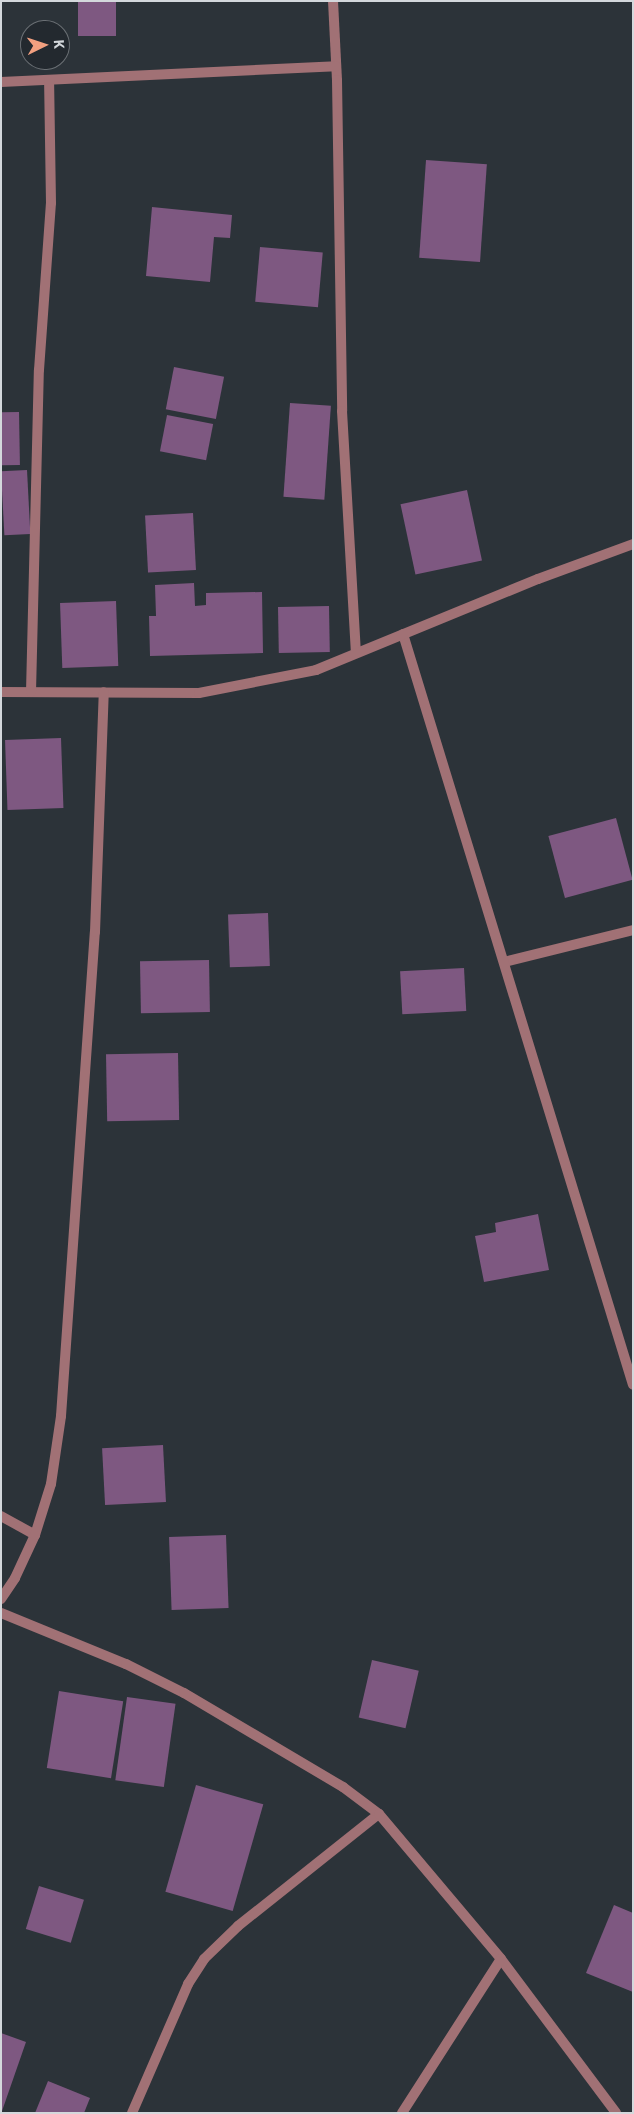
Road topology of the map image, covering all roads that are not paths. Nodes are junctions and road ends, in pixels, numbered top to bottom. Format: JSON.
{"nodes":[{"id":1,"x":333,"y":1,"type":"edge"},
{"id":2,"x":336,"y":66,"type":"junction"},
{"id":3,"x":49,"y":80,"type":"junction"},
{"id":4,"x":1,"y":82,"type":"edge"},
{"id":5,"x":633,"y":544,"type":"edge"},
{"id":6,"x":403,"y":634,"type":"junction"},
{"id":7,"x":356,"y":653,"type":"junction"},
{"id":8,"x":1,"y":692,"type":"edge"},
{"id":9,"x":30,"y":692,"type":"junction"},
{"id":10,"x":104,"y":692,"type":"junction"},
{"id":11,"x":633,"y":930,"type":"edge"},
{"id":12,"x":504,"y":962,"type":"junction"},
{"id":13,"x":633,"y":1385,"type":"edge"},
{"id":14,"x":1,"y":1516,"type":"edge"},
{"id":15,"x":35,"y":1535,"type":"junction"},
{"id":16,"x":1,"y":1599,"type":"edge"},
{"id":17,"x":1,"y":1613,"type":"edge"},
{"id":18,"x":379,"y":1814,"type":"junction"},
{"id":19,"x":501,"y":1959,"type":"junction"},
{"id":20,"x":132,"y":2113,"type":"edge"},
{"id":21,"x":402,"y":2113,"type":"edge"},
{"id":22,"x":616,"y":2113,"type":"edge"}],
"edges":[{"from":1,"to":2,"type":"street"},
{"from":2,"to":3,"type":"street"},
{"from":2,"to":7,"type":"street"},
{"from":3,"to":4,"type":"street"},
{"from":3,"to":9,"type":"street"},
{"from":5,"to":6,"type":"street"},
{"from":6,"to":7,"type":"street"},
{"from":6,"to":12,"type":"street"},
{"from":7,"to":10,"type":"street"},
{"from":8,"to":9,"type":"street"},
{"from":9,"to":10,"type":"street"},
{"from":10,"to":15,"type":"street"},
{"from":11,"to":12,"type":"street"},
{"from":12,"to":13,"type":"street"},
{"from":14,"to":15,"type":"street"},
{"from":15,"to":16,"type":"street"},
{"from":17,"to":18,"type":"street"},
{"from":18,"to":19,"type":"street"},
{"from":18,"to":20,"type":"street"},
{"from":19,"to":21,"type":"street"},
{"from":19,"to":22,"type":"street"}]}
